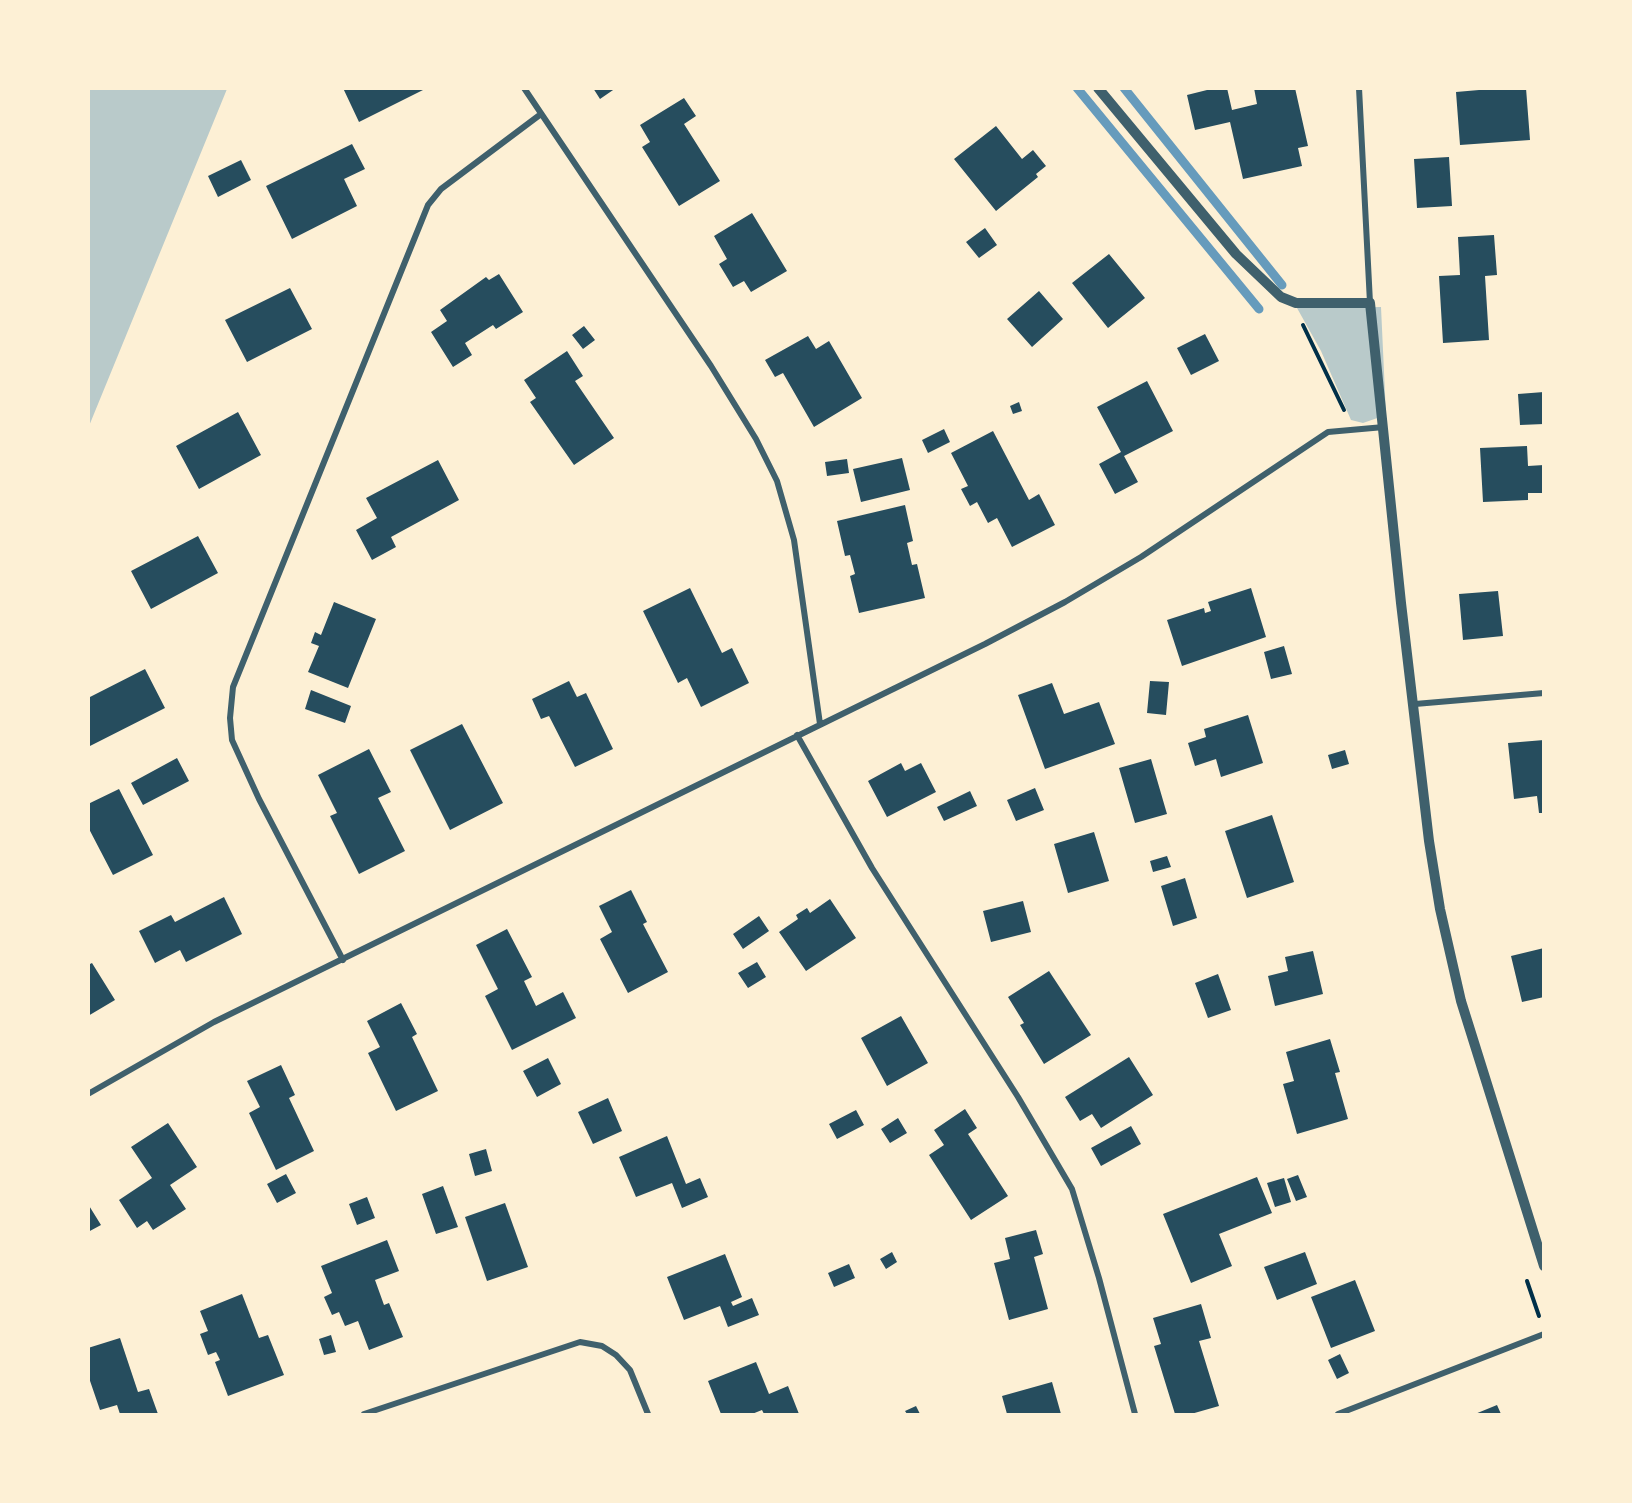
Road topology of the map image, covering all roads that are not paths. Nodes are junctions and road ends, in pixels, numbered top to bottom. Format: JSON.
{"nodes":[{"id":1,"x":524,"y":88,"type":"edge"},
{"id":2,"x":1098,"y":88,"type":"edge"},
{"id":3,"x":1359,"y":88,"type":"edge"},
{"id":4,"x":541,"y":114,"type":"junction"},
{"id":5,"x":1370,"y":303,"type":"junction"},
{"id":6,"x":1385,"y":427,"type":"junction"},
{"id":7,"x":1544,"y":693,"type":"edge"},
{"id":8,"x":1415,"y":704,"type":"junction"},
{"id":9,"x":820,"y":723,"type":"junction"},
{"id":10,"x":797,"y":735,"type":"junction"},
{"id":11,"x":343,"y":960,"type":"junction"},
{"id":12,"x":88,"y":1094,"type":"edge"},
{"id":13,"x":1544,"y":1266,"type":"edge"},
{"id":14,"x":1544,"y":1334,"type":"edge"},
{"id":15,"x":364,"y":1414,"type":"edge"},
{"id":16,"x":648,"y":1414,"type":"edge"},
{"id":17,"x":1135,"y":1414,"type":"edge"},
{"id":18,"x":1338,"y":1414,"type":"edge"}],
"edges":[{"from":1,"to":4,"type":"street"},
{"from":2,"to":5,"type":"street"},
{"from":3,"to":5,"type":"street"},
{"from":4,"to":9,"type":"street"},
{"from":4,"to":11,"type":"street"},
{"from":5,"to":6,"type":"street"},
{"from":6,"to":8,"type":"street"},
{"from":6,"to":9,"type":"street"},
{"from":7,"to":8,"type":"street"},
{"from":8,"to":13,"type":"street"},
{"from":9,"to":10,"type":"street"},
{"from":10,"to":11,"type":"street"},
{"from":10,"to":17,"type":"street"},
{"from":11,"to":12,"type":"street"},
{"from":14,"to":18,"type":"street"},
{"from":15,"to":16,"type":"street"}]}
